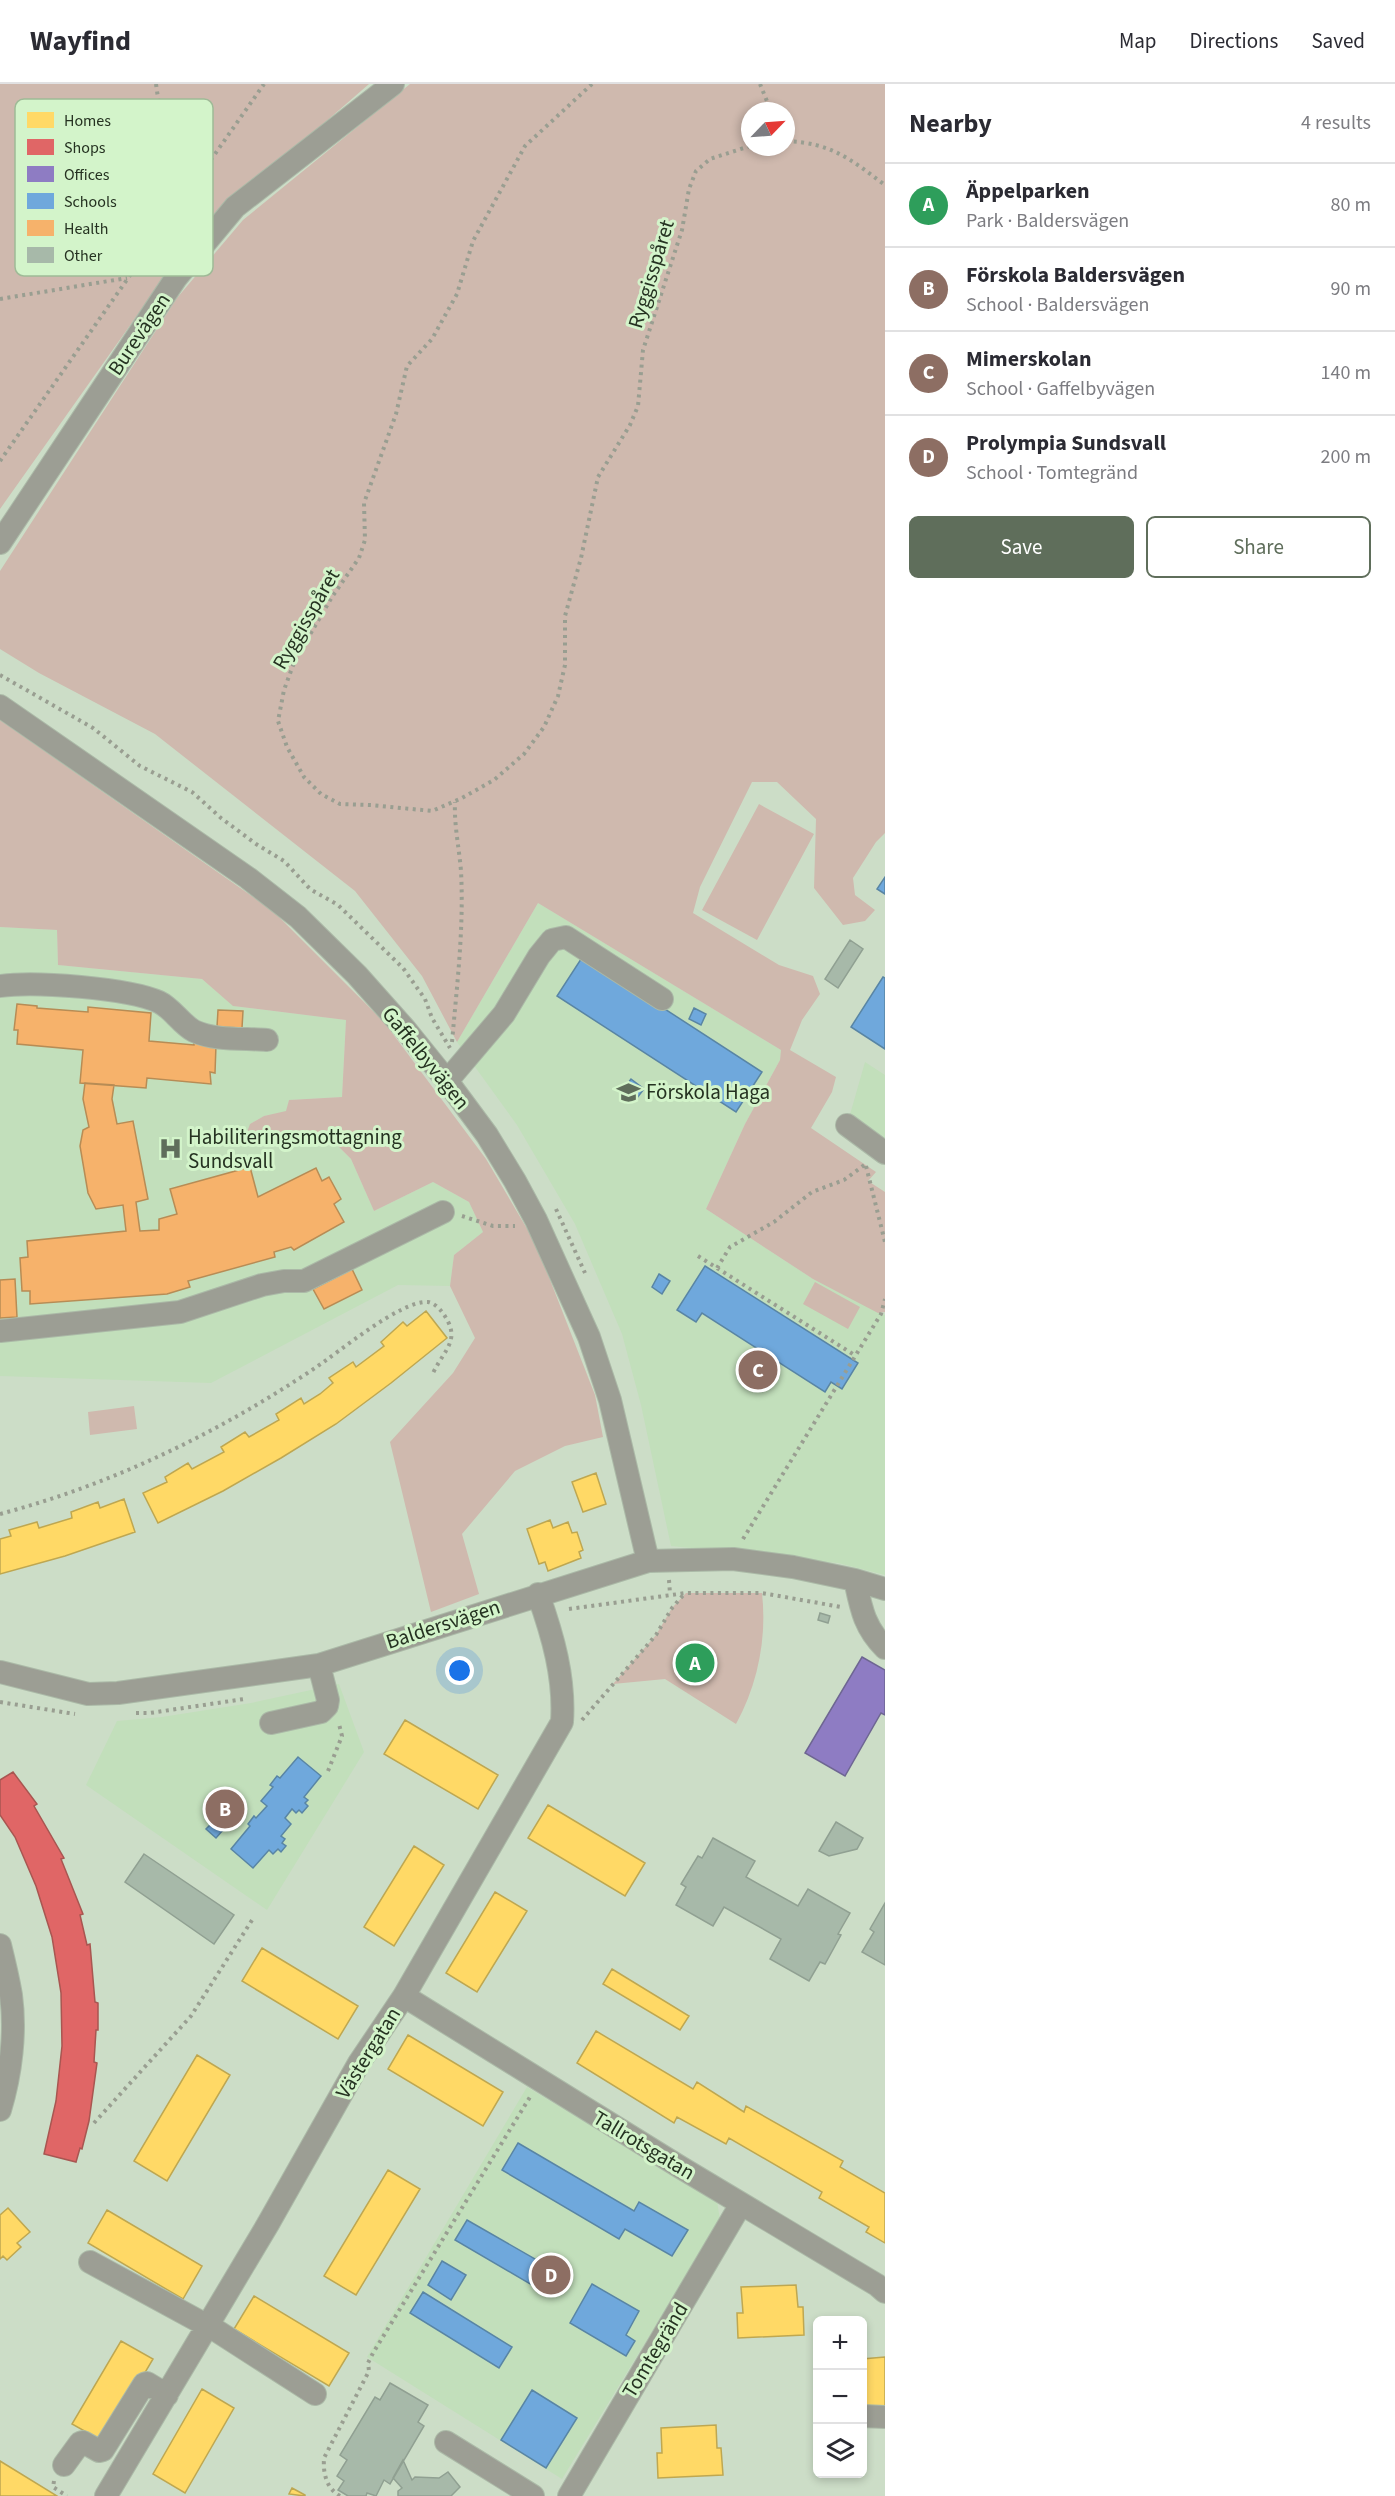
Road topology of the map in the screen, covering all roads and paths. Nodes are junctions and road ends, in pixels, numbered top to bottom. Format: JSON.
{"nodes":[{"id":1,"x":156,"y":84,"type":"edge"},
{"id":2,"x":264,"y":84,"type":"edge"},
{"id":3,"x":393,"y":84,"type":"edge"},
{"id":4,"x":592,"y":84,"type":"edge"},
{"id":5,"x":760,"y":84,"type":"edge"},
{"id":6,"x":158,"y":99,"type":"edge"},
{"id":7,"x":767,"y":102,"type":"edge"},
{"id":8,"x":795,"y":141,"type":"edge"},
{"id":9,"x":741,"y":149,"type":"edge"},
{"id":10,"x":213,"y":156,"type":"edge"},
{"id":11,"x":885,"y":186,"type":"edge"},
{"id":12,"x":213,"y":232,"type":"edge"},
{"id":13,"x":178,"y":276,"type":"edge"},
{"id":14,"x":128,"y":278,"type":"joint"},
{"id":15,"x":0,"y":299,"type":"edge"},
{"id":16,"x":0,"y":461,"type":"edge"},
{"id":17,"x":0,"y":543,"type":"edge"},
{"id":18,"x":0,"y":705,"type":"edge"},
{"id":19,"x":455,"y":801,"type":"junction"},
{"id":20,"x":0,"y":986,"type":"edge"},
{"id":21,"x":662,"y":999,"type":"dead end"},
{"id":22,"x":267,"y":1040,"type":"dead end"},
{"id":23,"x":451,"y":1049,"type":"dead end"},
{"id":24,"x":447,"y":1081,"type":"junction"},
{"id":25,"x":847,"y":1125,"type":"dead end"},
{"id":26,"x":876,"y":1155,"type":"edge"},
{"id":27,"x":442,"y":1212,"type":"joint"},
{"id":28,"x":560,"y":1216,"type":"dead end"},
{"id":29,"x":536,"y":1220,"type":"junction"},
{"id":30,"x":885,"y":1242,"type":"edge"},
{"id":31,"x":698,"y":1256,"type":"dead end"},
{"id":32,"x":717,"y":1268,"type":"junction"},
{"id":33,"x":885,"y":1299,"type":"edge"},
{"id":34,"x":883,"y":1315,"type":"edge"},
{"id":35,"x":0,"y":1331,"type":"edge"},
{"id":36,"x":856,"y":1356,"type":"junction"},
{"id":37,"x":433,"y":1373,"type":"dead end"},
{"id":38,"x":0,"y":1514,"type":"edge"},
{"id":39,"x":738,"y":1548,"type":"dead end"},
{"id":40,"x":648,"y":1561,"type":"junction"},
{"id":41,"x":855,"y":1580,"type":"junction"},
{"id":42,"x":885,"y":1589,"type":"edge"},
{"id":43,"x":686,"y":1593,"type":"junction"},
{"id":44,"x":538,"y":1594,"type":"junction"},
{"id":45,"x":564,"y":1609,"type":"dead end"},
{"id":46,"x":862,"y":1611,"type":"junction"},
{"id":47,"x":885,"y":1648,"type":"edge"},
{"id":48,"x":319,"y":1665,"type":"junction"},
{"id":49,"x":0,"y":1672,"type":"edge"},
{"id":50,"x":327,"y":1706,"type":"junction"},
{"id":51,"x":271,"y":1723,"type":"dead end"},
{"id":52,"x":575,"y":1729,"type":"dead end"},
{"id":53,"x":328,"y":1771,"type":"dead end"},
{"id":54,"x":254,"y":1917,"type":"dead end"},
{"id":55,"x":0,"y":1944,"type":"edge"},
{"id":56,"x":404,"y":1996,"type":"junction"},
{"id":57,"x":539,"y":2081,"type":"junction"},
{"id":58,"x":0,"y":2110,"type":"edge"},
{"id":59,"x":94,"y":2123,"type":"dead end"},
{"id":60,"x":741,"y":2204,"type":"junction"},
{"id":61,"x":90,"y":2262,"type":"dead end"},
{"id":62,"x":885,"y":2292,"type":"edge"},
{"id":63,"x":207,"y":2328,"type":"junction"},
{"id":64,"x":315,"y":2394,"type":"dead end"},
{"id":65,"x":166,"y":2395,"type":"junction"},
{"id":66,"x":867,"y":2416,"type":"edge"},
{"id":67,"x":885,"y":2417,"type":"edge"},
{"id":68,"x":446,"y":2442,"type":"dead end"},
{"id":69,"x":64,"y":2465,"type":"dead end"},
{"id":70,"x":111,"y":2495,"type":"edge"},
{"id":71,"x":340,"y":2496,"type":"edge"},
{"id":72,"x":533,"y":2496,"type":"edge"},
{"id":73,"x":568,"y":2496,"type":"edge"}],
"edges":[{"from":1,"to":6,"type":"path"},
{"from":2,"to":10,"type":"path"},
{"from":3,"to":12,"type":"street","name":"Burevägen"},
{"from":4,"to":19,"type":"path","name":"Ryggisspåret"},
{"from":5,"to":7,"type":"path"},
{"from":8,"to":11,"type":"path"},
{"from":9,"to":19,"type":"path","name":"Ryggisspåret"},
{"from":13,"to":17,"type":"street","name":"Burevägen"},
{"from":14,"to":15,"type":"path"},
{"from":14,"to":16,"type":"path"},
{"from":18,"to":24,"type":"street","name":"Gaffelbyvägen"},
{"from":19,"to":23,"type":"path"},
{"from":20,"to":22,"type":"street"},
{"from":21,"to":24,"type":"street"},
{"from":24,"to":29,"type":"street","name":"Gaffelbyvägen"},
{"from":25,"to":26,"type":"street"},
{"from":26,"to":30,"type":"path"},
{"from":26,"to":32,"type":"path"},
{"from":27,"to":29,"type":"path"},
{"from":27,"to":35,"type":"street"},
{"from":28,"to":29,"type":"path"},
{"from":29,"to":40,"type":"street","name":"Gaffelbyvägen"},
{"from":31,"to":32,"type":"path"},
{"from":32,"to":36,"type":"path"},
{"from":33,"to":34,"type":"path"},
{"from":34,"to":36,"type":"path"},
{"from":36,"to":39,"type":"path"},
{"from":37,"to":38,"type":"path"},
{"from":40,"to":41,"type":"street","name":"Baldersvägen"},
{"from":40,"to":44,"type":"street","name":"Baldersvägen"},
{"from":41,"to":42,"type":"street","name":"Baldersvägen"},
{"from":41,"to":46,"type":"street"},
{"from":43,"to":45,"type":"path"},
{"from":43,"to":46,"type":"path"},
{"from":43,"to":52,"type":"path"},
{"from":44,"to":48,"type":"street","name":"Baldersvägen"},
{"from":44,"to":56,"type":"street","name":"Västergatan"},
{"from":46,"to":47,"type":"street"},
{"from":48,"to":49,"type":"street","name":"Baldersvägen"},
{"from":48,"to":50,"type":"street"},
{"from":50,"to":51,"type":"street"},
{"from":50,"to":53,"type":"path"},
{"from":54,"to":59,"type":"path"},
{"from":55,"to":58,"type":"street"},
{"from":56,"to":57,"type":"street","name":"Tallrotsgatan"},
{"from":56,"to":63,"type":"street","name":"Västergatan"},
{"from":57,"to":60,"type":"street","name":"Tallrotsgatan"},
{"from":57,"to":71,"type":"path"},
{"from":60,"to":62,"type":"street","name":"Tallrotsgatan"},
{"from":60,"to":73,"type":"street","name":"Tomtegränd"},
{"from":61,"to":63,"type":"street"},
{"from":63,"to":64,"type":"street"},
{"from":63,"to":65,"type":"street","name":"Västergatan"},
{"from":65,"to":69,"type":"street"},
{"from":65,"to":70,"type":"street","name":"Västergatan"},
{"from":66,"to":67,"type":"street"},
{"from":68,"to":72,"type":"street"}]}
